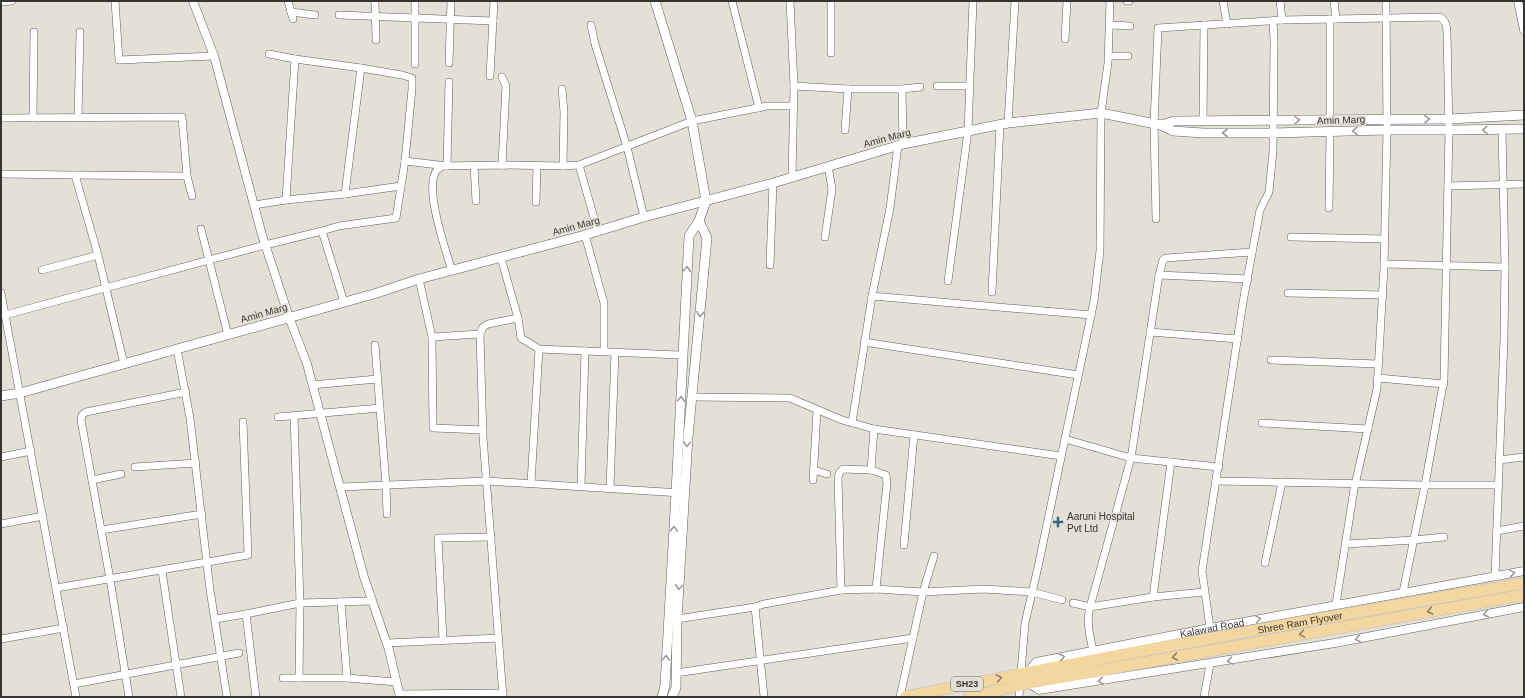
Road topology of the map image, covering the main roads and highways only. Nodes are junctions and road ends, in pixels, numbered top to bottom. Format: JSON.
{"nodes":[{"id":1,"x":655,"y":1,"type":"edge"},
{"id":2,"x":1524,"y":115,"type":"edge"},
{"id":3,"x":1158,"y":124,"type":"junction"},
{"id":4,"x":1524,"y":129,"type":"edge"},
{"id":5,"x":706,"y":201,"type":"junction"},
{"id":6,"x":700,"y":221,"type":"junction"},
{"id":7,"x":1,"y":396,"type":"edge"},
{"id":8,"x":681,"y":493,"type":"junction"},
{"id":9,"x":1524,"y":583,"type":"edge"},
{"id":10,"x":1524,"y":595,"type":"edge"},
{"id":11,"x":1024,"y":678,"type":"junction"},
{"id":12,"x":662,"y":697,"type":"edge"},
{"id":13,"x":672,"y":697,"type":"edge"},
{"id":14,"x":906,"y":697,"type":"edge"},
{"id":15,"x":969,"y":697,"type":"edge"}],
"edges":[{"from":1,"to":5,"type":"main road"},
{"from":3,"to":2,"type":"main road","name":"Amin Marg","one_way":true},
{"from":4,"to":3,"type":"main road","name":"Amin Marg","one_way":true},
{"from":3,"to":5,"type":"main road","name":"Amin Marg"},
{"from":5,"to":6,"type":"main road"},
{"from":5,"to":7,"type":"main road","name":"Amin Marg"},
{"from":6,"to":8,"type":"main road","one_way":true},
{"from":8,"to":6,"type":"main road","one_way":true},
{"from":12,"to":8,"type":"main road","one_way":true},
{"from":8,"to":13,"type":"main road","one_way":true},
{"from":9,"to":11,"type":"main road","name":"Shree Ram Flyover"},
{"from":10,"to":11,"type":"main road","name":"Shree Ram Flyover","one_way":true},
{"from":14,"to":11,"type":"main road","name":"Kalawad Road","number":"SH23","one_way":true},
{"from":11,"to":15,"type":"main road","name":"Kalawad Road","number":"SH23"}]}
